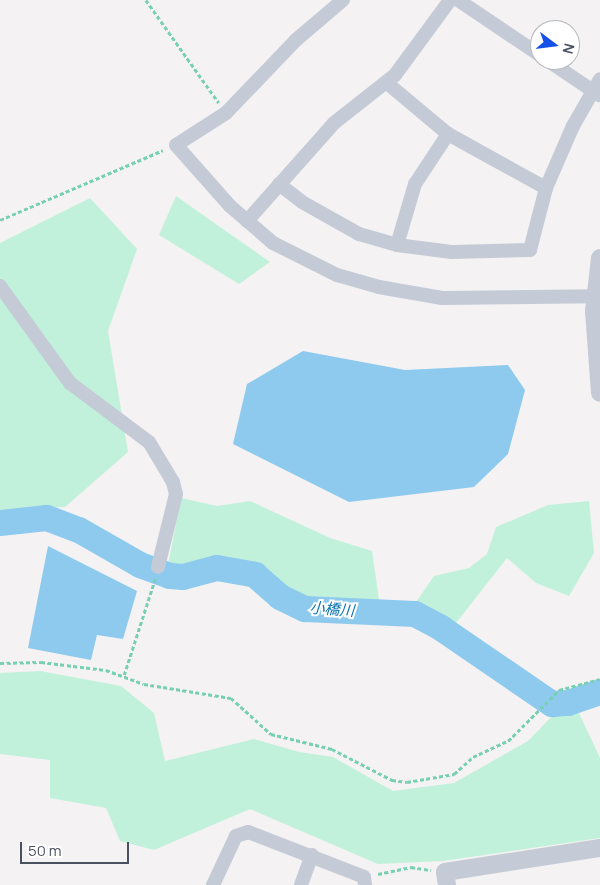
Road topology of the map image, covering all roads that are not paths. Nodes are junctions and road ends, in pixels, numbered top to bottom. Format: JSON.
{"nodes":[{"id":1,"x":342,"y":0,"type":"edge"},
{"id":2,"x":450,"y":0,"type":"edge"},
{"id":3,"x":458,"y":0,"type":"edge"},
{"id":4,"x":530,"y":48,"type":"edge"},
{"id":5,"x":565,"y":70,"type":"edge"},
{"id":6,"x":387,"y":83,"type":"junction"},
{"id":7,"x":598,"y":89,"type":"edge"},
{"id":8,"x":448,"y":134,"type":"junction"},
{"id":9,"x":279,"y":184,"type":"junction"},
{"id":10,"x":546,"y":188,"type":"junction"},
{"id":11,"x":247,"y":221,"type":"junction"},
{"id":12,"x":397,"y":245,"type":"junction"},
{"id":13,"x":600,"y":258,"type":"edge"},
{"id":14,"x":0,"y":286,"type":"edge"},
{"id":15,"x":595,"y":296,"type":"junction"},
{"id":16,"x":600,"y":392,"type":"edge"},
{"id":17,"x":157,"y":573,"type":"road end"},
{"id":18,"x":600,"y":848,"type":"edge"},
{"id":19,"x":312,"y":855,"type":"junction"},
{"id":20,"x":446,"y":878,"type":"edge"},
{"id":21,"x":365,"y":881,"type":"edge"},
{"id":22,"x":213,"y":885,"type":"edge"},
{"id":23,"x":301,"y":885,"type":"edge"}],
"edges":[{"from":1,"to":11,"type":"street"},
{"from":2,"to":6,"type":"street"},
{"from":3,"to":4,"type":"street"},
{"from":5,"to":7,"type":"street"},
{"from":6,"to":8,"type":"street"},
{"from":6,"to":9,"type":"street"},
{"from":7,"to":10,"type":"street"},
{"from":8,"to":10,"type":"street"},
{"from":8,"to":12,"type":"street"},
{"from":9,"to":11,"type":"street"},
{"from":9,"to":12,"type":"street"},
{"from":10,"to":12,"type":"street"},
{"from":11,"to":15,"type":"street"},
{"from":13,"to":15,"type":"street"},
{"from":14,"to":17,"type":"street"},
{"from":15,"to":16,"type":"street"},
{"from":18,"to":20,"type":"street"},
{"from":19,"to":21,"type":"street"},
{"from":19,"to":22,"type":"street"},
{"from":19,"to":23,"type":"street"}]}
